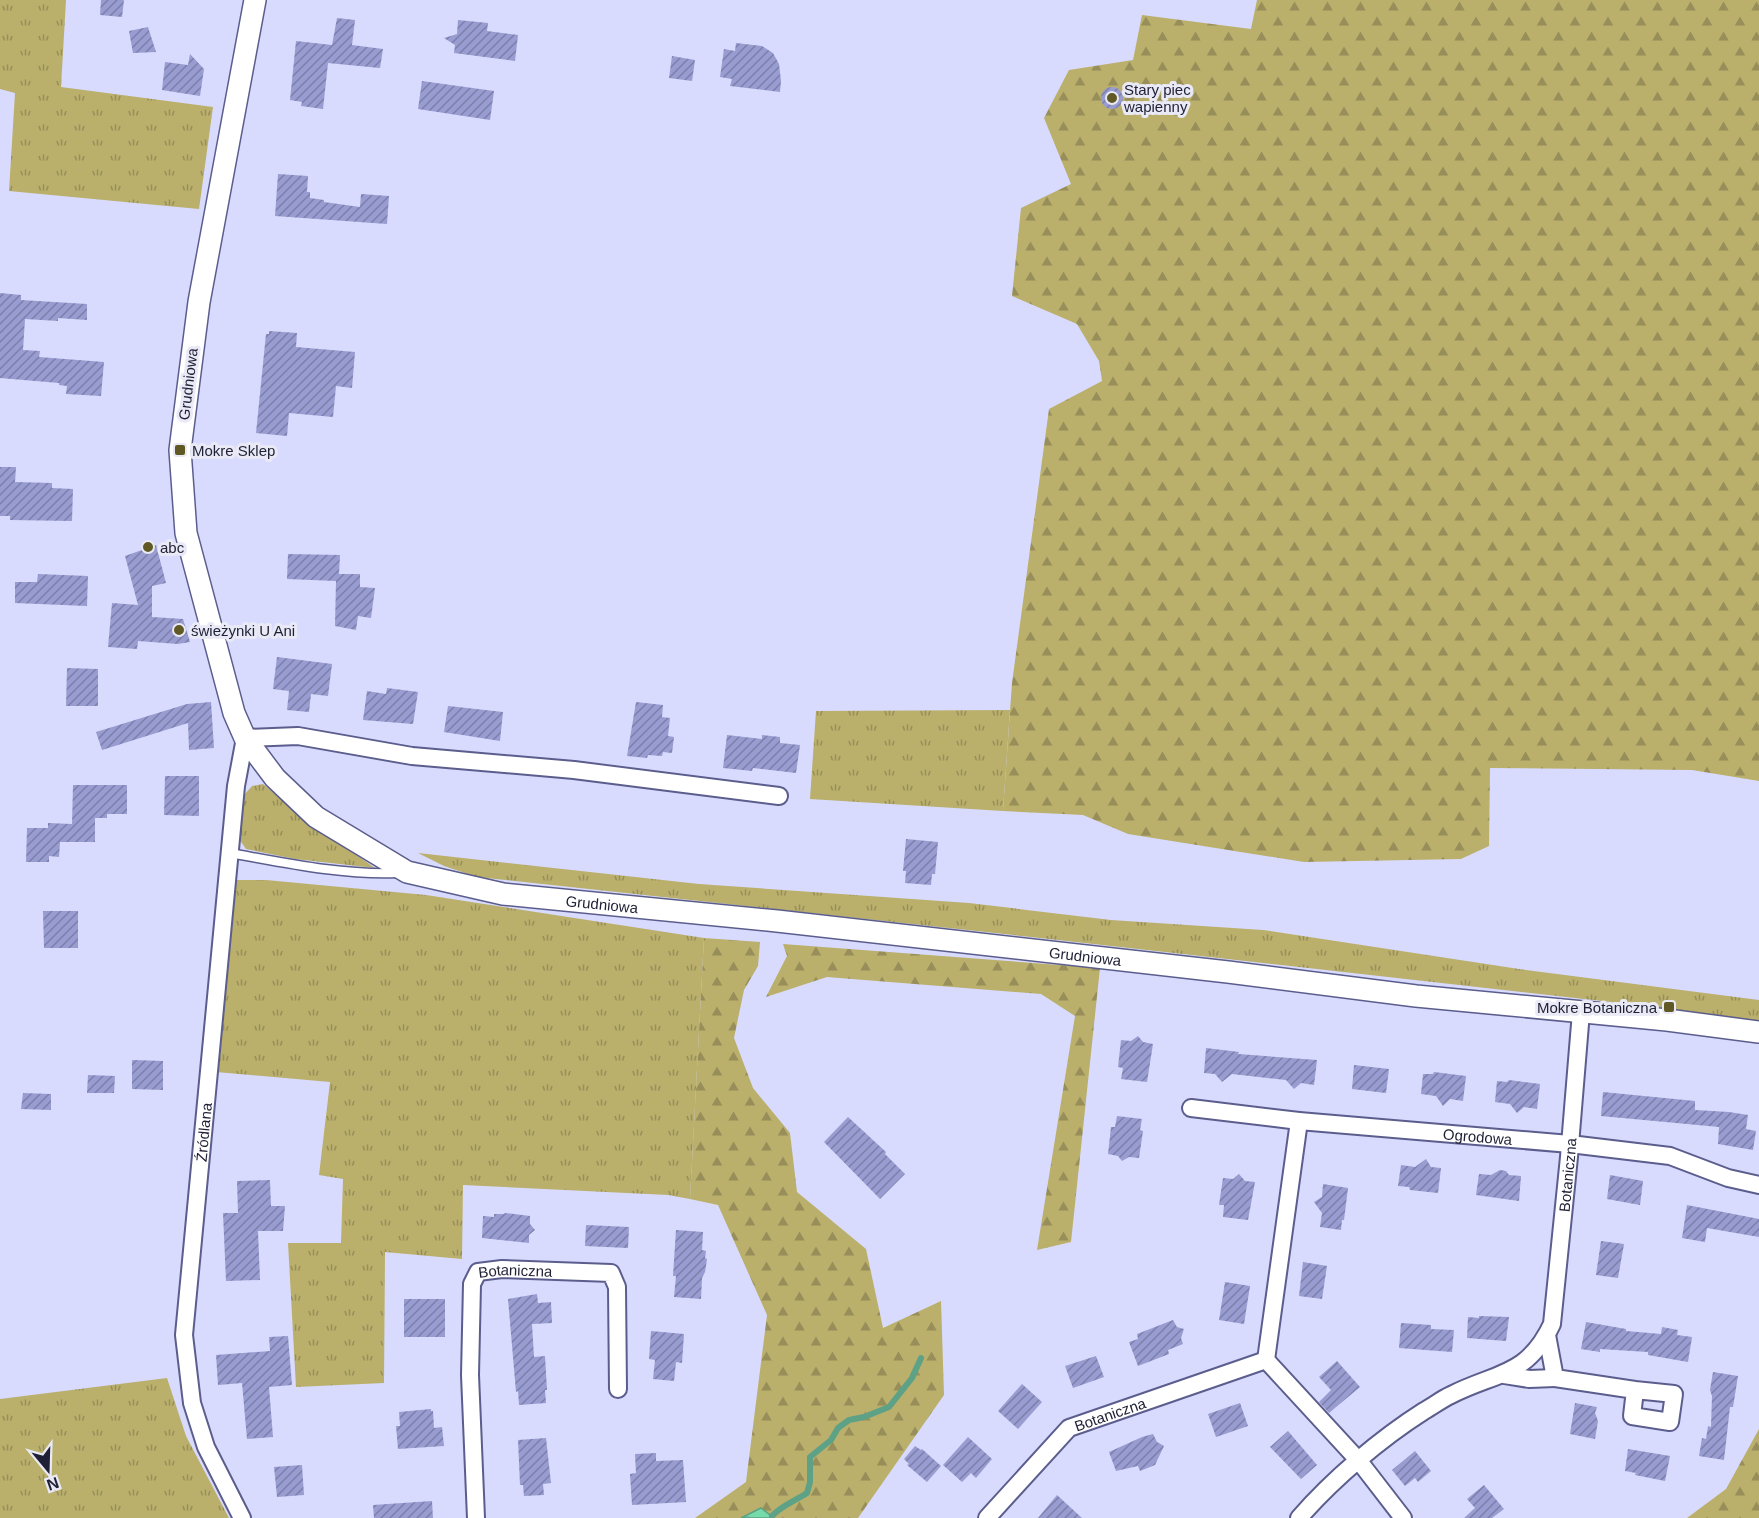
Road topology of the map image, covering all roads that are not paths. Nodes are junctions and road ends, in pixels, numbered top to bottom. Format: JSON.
{"nodes":[{"id":1,"x":255,"y":0,"type":"edge"},
{"id":2,"x":244,"y":738,"type":"junction"},
{"id":3,"x":779,"y":796,"type":"dead end"},
{"id":4,"x":230,"y":853,"type":"junction"},
{"id":5,"x":407,"y":872,"type":"junction"},
{"id":6,"x":1581,"y":1012,"type":"junction"},
{"id":7,"x":1759,"y":1032,"type":"edge"},
{"id":8,"x":1191,"y":1108,"type":"dead end"},
{"id":9,"x":1299,"y":1121,"type":"junction"},
{"id":10,"x":1570,"y":1144,"type":"junction"},
{"id":11,"x":1759,"y":1185,"type":"edge"},
{"id":12,"x":1547,"y":1335,"type":"junction"},
{"id":13,"x":1266,"y":1360,"type":"junction"},
{"id":14,"x":1504,"y":1375,"type":"junction"},
{"id":15,"x":1555,"y":1378,"type":"junction"},
{"id":16,"x":618,"y":1389,"type":"dead end"},
{"id":17,"x":1635,"y":1390,"type":"dead end"},
{"id":18,"x":1359,"y":1461,"type":"junction"},
{"id":19,"x":242,"y":1518,"type":"edge"},
{"id":20,"x":476,"y":1518,"type":"edge"},
{"id":21,"x":987,"y":1518,"type":"edge"},
{"id":22,"x":1299,"y":1518,"type":"edge"},
{"id":23,"x":1403,"y":1518,"type":"edge"}],
"edges":[{"from":1,"to":2,"type":"street","name":"Grudniowa"},
{"from":2,"to":3,"type":"street"},
{"from":2,"to":4,"type":"street","name":"Źródlana"},
{"from":2,"to":5,"type":"street","name":"Grudniowa"},
{"from":4,"to":5,"type":"lane"},
{"from":4,"to":19,"type":"street","name":"Źródlana"},
{"from":5,"to":6,"type":"street","name":"Grudniowa"},
{"from":6,"to":7,"type":"street","name":"Grudniowa"},
{"from":6,"to":10,"type":"street","name":"Botaniczna"},
{"from":8,"to":9,"type":"street","name":"Ogrodowa"},
{"from":9,"to":10,"type":"street","name":"Ogrodowa"},
{"from":9,"to":13,"type":"street"},
{"from":10,"to":11,"type":"street","name":"Ogrodowa"},
{"from":10,"to":12,"type":"street","name":"Botaniczna"},
{"from":12,"to":14,"type":"street","name":"Botaniczna"},
{"from":12,"to":15,"type":"street","name":"Botaniczna"},
{"from":13,"to":18,"type":"street"},
{"from":13,"to":21,"type":"street","name":"Botaniczna"},
{"from":14,"to":15,"type":"street"},
{"from":14,"to":18,"type":"street","name":"Botaniczna"},
{"from":15,"to":17,"type":"street"},
{"from":16,"to":20,"type":"street","name":"Botaniczna"},
{"from":18,"to":22,"type":"street","name":"Botaniczna"},
{"from":18,"to":23,"type":"street"}]}
